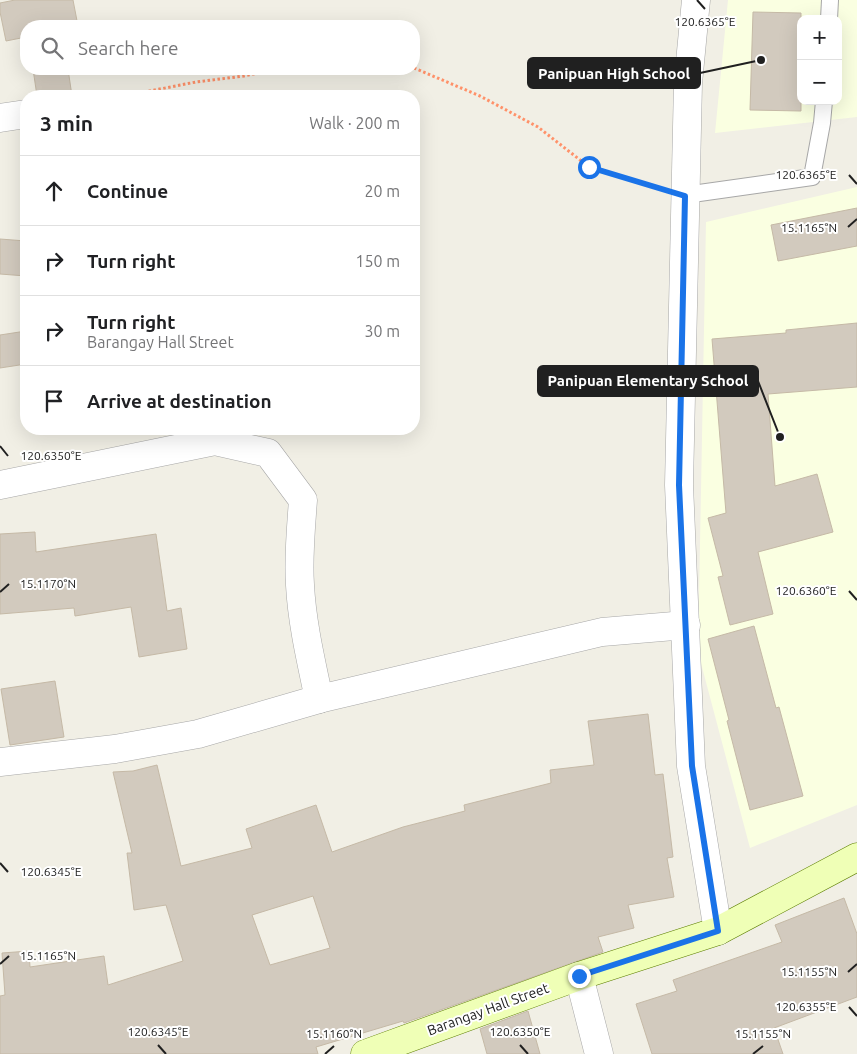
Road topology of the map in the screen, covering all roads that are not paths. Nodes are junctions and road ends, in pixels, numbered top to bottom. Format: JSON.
{"nodes":[{"id":1,"x":696,"y":0,"type":"edge"},
{"id":2,"x":830,"y":0,"type":"edge"},
{"id":3,"x":829,"y":15,"type":"edge"},
{"id":4,"x":824,"y":105,"type":"edge"},
{"id":5,"x":20,"y":115,"type":"edge"},
{"id":6,"x":0,"y":118,"type":"edge"},
{"id":7,"x":685,"y":196,"type":"junction"},
{"id":8,"x":0,"y":485,"type":"edge"},
{"id":9,"x":686,"y":626,"type":"junction"},
{"id":10,"x":319,"y":699,"type":"junction"},
{"id":11,"x":0,"y":762,"type":"edge"},
{"id":12,"x":857,"y":857,"type":"edge"},
{"id":13,"x":718,"y":931,"type":"junction"},
{"id":14,"x":579,"y":976,"type":"junction"},
{"id":15,"x":365,"y":1054,"type":"edge"},
{"id":16,"x":599,"y":1054,"type":"edge"}],
"edges":[{"from":1,"to":7,"type":"street"},
{"from":2,"to":3,"type":"lane"},
{"from":4,"to":7,"type":"lane"},
{"from":5,"to":6,"type":"street"},
{"from":7,"to":9,"type":"street"},
{"from":8,"to":10,"type":"street"},
{"from":9,"to":10,"type":"street"},
{"from":9,"to":13,"type":"street"},
{"from":10,"to":11,"type":"street"},
{"from":12,"to":13,"type":"main road","name":"Barangay Hall Street"},
{"from":13,"to":14,"type":"main road","name":"Barangay Hall Street"},
{"from":14,"to":15,"type":"main road","name":"Barangay Hall Street"},
{"from":14,"to":16,"type":"street"}]}
